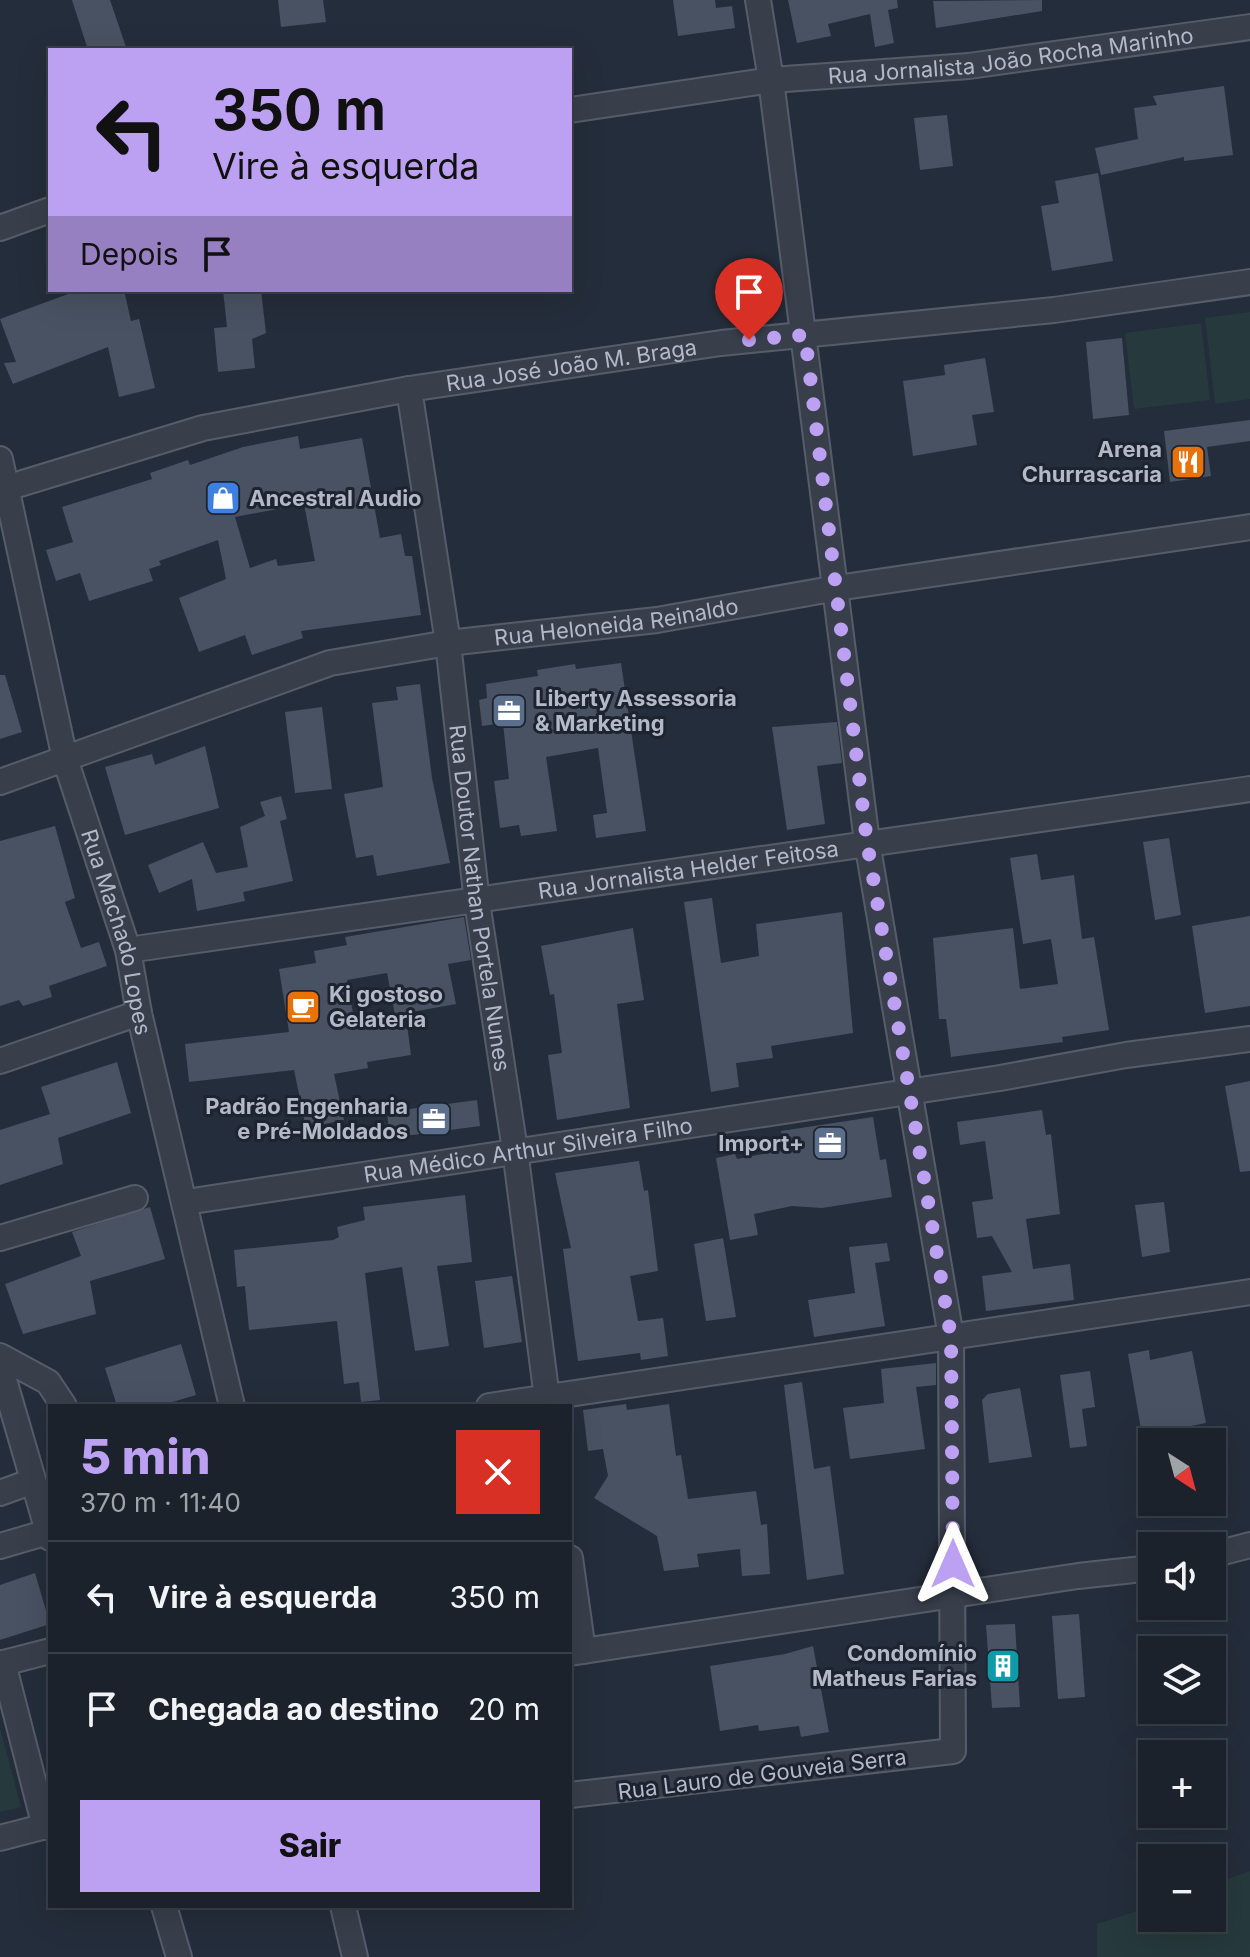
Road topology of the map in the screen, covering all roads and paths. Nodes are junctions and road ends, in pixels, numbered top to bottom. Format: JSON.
{"nodes":[{"id":1,"x":758,"y":0,"type":"edge"},
{"id":2,"x":1250,"y":27,"type":"edge"},
{"id":3,"x":771,"y":80,"type":"junction"},
{"id":4,"x":572,"y":110,"type":"edge"},
{"id":5,"x":48,"y":211,"type":"edge"},
{"id":6,"x":0,"y":228,"type":"edge"},
{"id":7,"x":1250,"y":282,"type":"edge"},
{"id":8,"x":805,"y":335,"type":"junction"},
{"id":9,"x":409,"y":389,"type":"junction"},
{"id":10,"x":0,"y":459,"type":"edge"},
{"id":11,"x":4,"y":489,"type":"edge"},
{"id":12,"x":1250,"y":527,"type":"edge"},
{"id":13,"x":837,"y":588,"type":"junction"},
{"id":14,"x":448,"y":643,"type":"junction"},
{"id":15,"x":65,"y":759,"type":"junction"},
{"id":16,"x":0,"y":782,"type":"edge"},
{"id":17,"x":1250,"y":789,"type":"edge"},
{"id":18,"x":867,"y":842,"type":"junction"},
{"id":19,"x":477,"y":902,"type":"junction"},
{"id":20,"x":128,"y":950,"type":"junction"},
{"id":21,"x":139,"y":1013,"type":"junction"},
{"id":22,"x":1250,"y":1039,"type":"edge"},
{"id":23,"x":0,"y":1061,"type":"edge"},
{"id":24,"x":907,"y":1092,"type":"junction"},
{"id":25,"x":515,"y":1150,"type":"junction"},
{"id":26,"x":135,"y":1198,"type":"dead end"},
{"id":27,"x":186,"y":1202,"type":"junction"},
{"id":28,"x":0,"y":1238,"type":"edge"},
{"id":29,"x":1250,"y":1292,"type":"edge"},
{"id":30,"x":951,"y":1337,"type":"junction"},
{"id":31,"x":0,"y":1356,"type":"edge"},
{"id":32,"x":0,"y":1366,"type":"edge"},
{"id":33,"x":547,"y":1401,"type":"edge"},
{"id":34,"x":63,"y":1404,"type":"edge"},
{"id":35,"x":232,"y":1404,"type":"edge"},
{"id":36,"x":512,"y":1404,"type":"edge"},
{"id":37,"x":33,"y":1481,"type":"junction"},
{"id":38,"x":0,"y":1493,"type":"edge"},
{"id":39,"x":48,"y":1532,"type":"edge"},
{"id":40,"x":48,"y":1535,"type":"edge"},
{"id":41,"x":1250,"y":1545,"type":"edge"},
{"id":42,"x":0,"y":1546,"type":"edge"},
{"id":43,"x":1226,"y":1551,"type":"edge"},
{"id":44,"x":1138,"y":1570,"type":"edge"},
{"id":45,"x":572,"y":1585,"type":"edge"},
{"id":46,"x":953,"y":1594,"type":"junction"},
{"id":47,"x":48,"y":1652,"type":"edge"},
{"id":48,"x":577,"y":1652,"type":"edge"},
{"id":49,"x":2,"y":1664,"type":"edge"},
{"id":50,"x":572,"y":1795,"type":"edge"},
{"id":51,"x":47,"y":1826,"type":"edge"},
{"id":52,"x":0,"y":1838,"type":"edge"},
{"id":53,"x":165,"y":1908,"type":"edge"},
{"id":54,"x":343,"y":1908,"type":"edge"},
{"id":55,"x":179,"y":1957,"type":"edge"},
{"id":56,"x":355,"y":1957,"type":"edge"}],
"edges":[{"from":1,"to":3,"type":"street"},
{"from":2,"to":3,"type":"street","name":"Rua Jornalista João Rocha Marinho"},
{"from":3,"to":4,"type":"street","name":"Rua Jornalista João Rocha Marinho"},
{"from":3,"to":8,"type":"street"},
{"from":5,"to":6,"type":"street"},
{"from":7,"to":8,"type":"street","name":"Rua José João M. Braga"},
{"from":8,"to":9,"type":"street","name":"Rua José João M. Braga"},
{"from":8,"to":13,"type":"street"},
{"from":9,"to":11,"type":"street","name":"Rua José João M. Braga"},
{"from":9,"to":14,"type":"street","name":"Rua Doutor Nathan Portela Nunes"},
{"from":10,"to":11,"type":"street","name":"Rua Machado Lopes"},
{"from":11,"to":15,"type":"street","name":"Rua Machado Lopes"},
{"from":12,"to":13,"type":"street","name":"Rua Heloneida Reinaldo"},
{"from":13,"to":14,"type":"street","name":"Rua Heloneida Reinaldo"},
{"from":13,"to":18,"type":"street"},
{"from":14,"to":15,"type":"street","name":"Rua Heloneida Reinaldo"},
{"from":14,"to":19,"type":"street","name":"Rua Doutor Nathan Portela Nunes"},
{"from":15,"to":16,"type":"street","name":"Rua Heloneida Reinaldo"},
{"from":15,"to":20,"type":"street","name":"Rua Machado Lopes"},
{"from":17,"to":18,"type":"street","name":"Rua Jornalista Helder Feitosa"},
{"from":18,"to":19,"type":"street","name":"Rua Jornalista Helder Feitosa"},
{"from":18,"to":24,"type":"street"},
{"from":19,"to":20,"type":"street","name":"Rua Jornalista Helder Feitosa"},
{"from":19,"to":25,"type":"street","name":"Rua Doutor Nathan Portela Nunes"},
{"from":20,"to":21,"type":"street","name":"Rua Machado Lopes"},
{"from":21,"to":23,"type":"street"},
{"from":21,"to":27,"type":"street","name":"Rua Machado Lopes"},
{"from":22,"to":24,"type":"street","name":"Rua Médico Arthur Silveira Filho"},
{"from":24,"to":25,"type":"street","name":"Rua Médico Arthur Silveira Filho"},
{"from":24,"to":30,"type":"street"},
{"from":25,"to":27,"type":"street","name":"Rua Médico Arthur Silveira Filho"},
{"from":25,"to":33,"type":"street","name":"Rua Doutor Nathan Portela Nunes"},
{"from":26,"to":28,"type":"street"},
{"from":27,"to":35,"type":"street","name":"Rua Machado Lopes"},
{"from":29,"to":30,"type":"street"},
{"from":30,"to":33,"type":"street"},
{"from":30,"to":46,"type":"street"},
{"from":31,"to":34,"type":"street"},
{"from":32,"to":37,"type":"street"},
{"from":33,"to":36,"type":"street"},
{"from":37,"to":38,"type":"street"},
{"from":37,"to":39,"type":"street"},
{"from":40,"to":42,"type":"street"},
{"from":41,"to":43,"type":"street"},
{"from":44,"to":46,"type":"street"},
{"from":45,"to":48,"type":"street"},
{"from":46,"to":48,"type":"street"},
{"from":46,"to":50,"type":"street","name":"Rua Lauro de Gouveia Serra"},
{"from":47,"to":49,"type":"street"},
{"from":49,"to":51,"type":"street"},
{"from":51,"to":52,"type":"street"},
{"from":53,"to":55,"type":"street"},
{"from":54,"to":56,"type":"street"}]}
